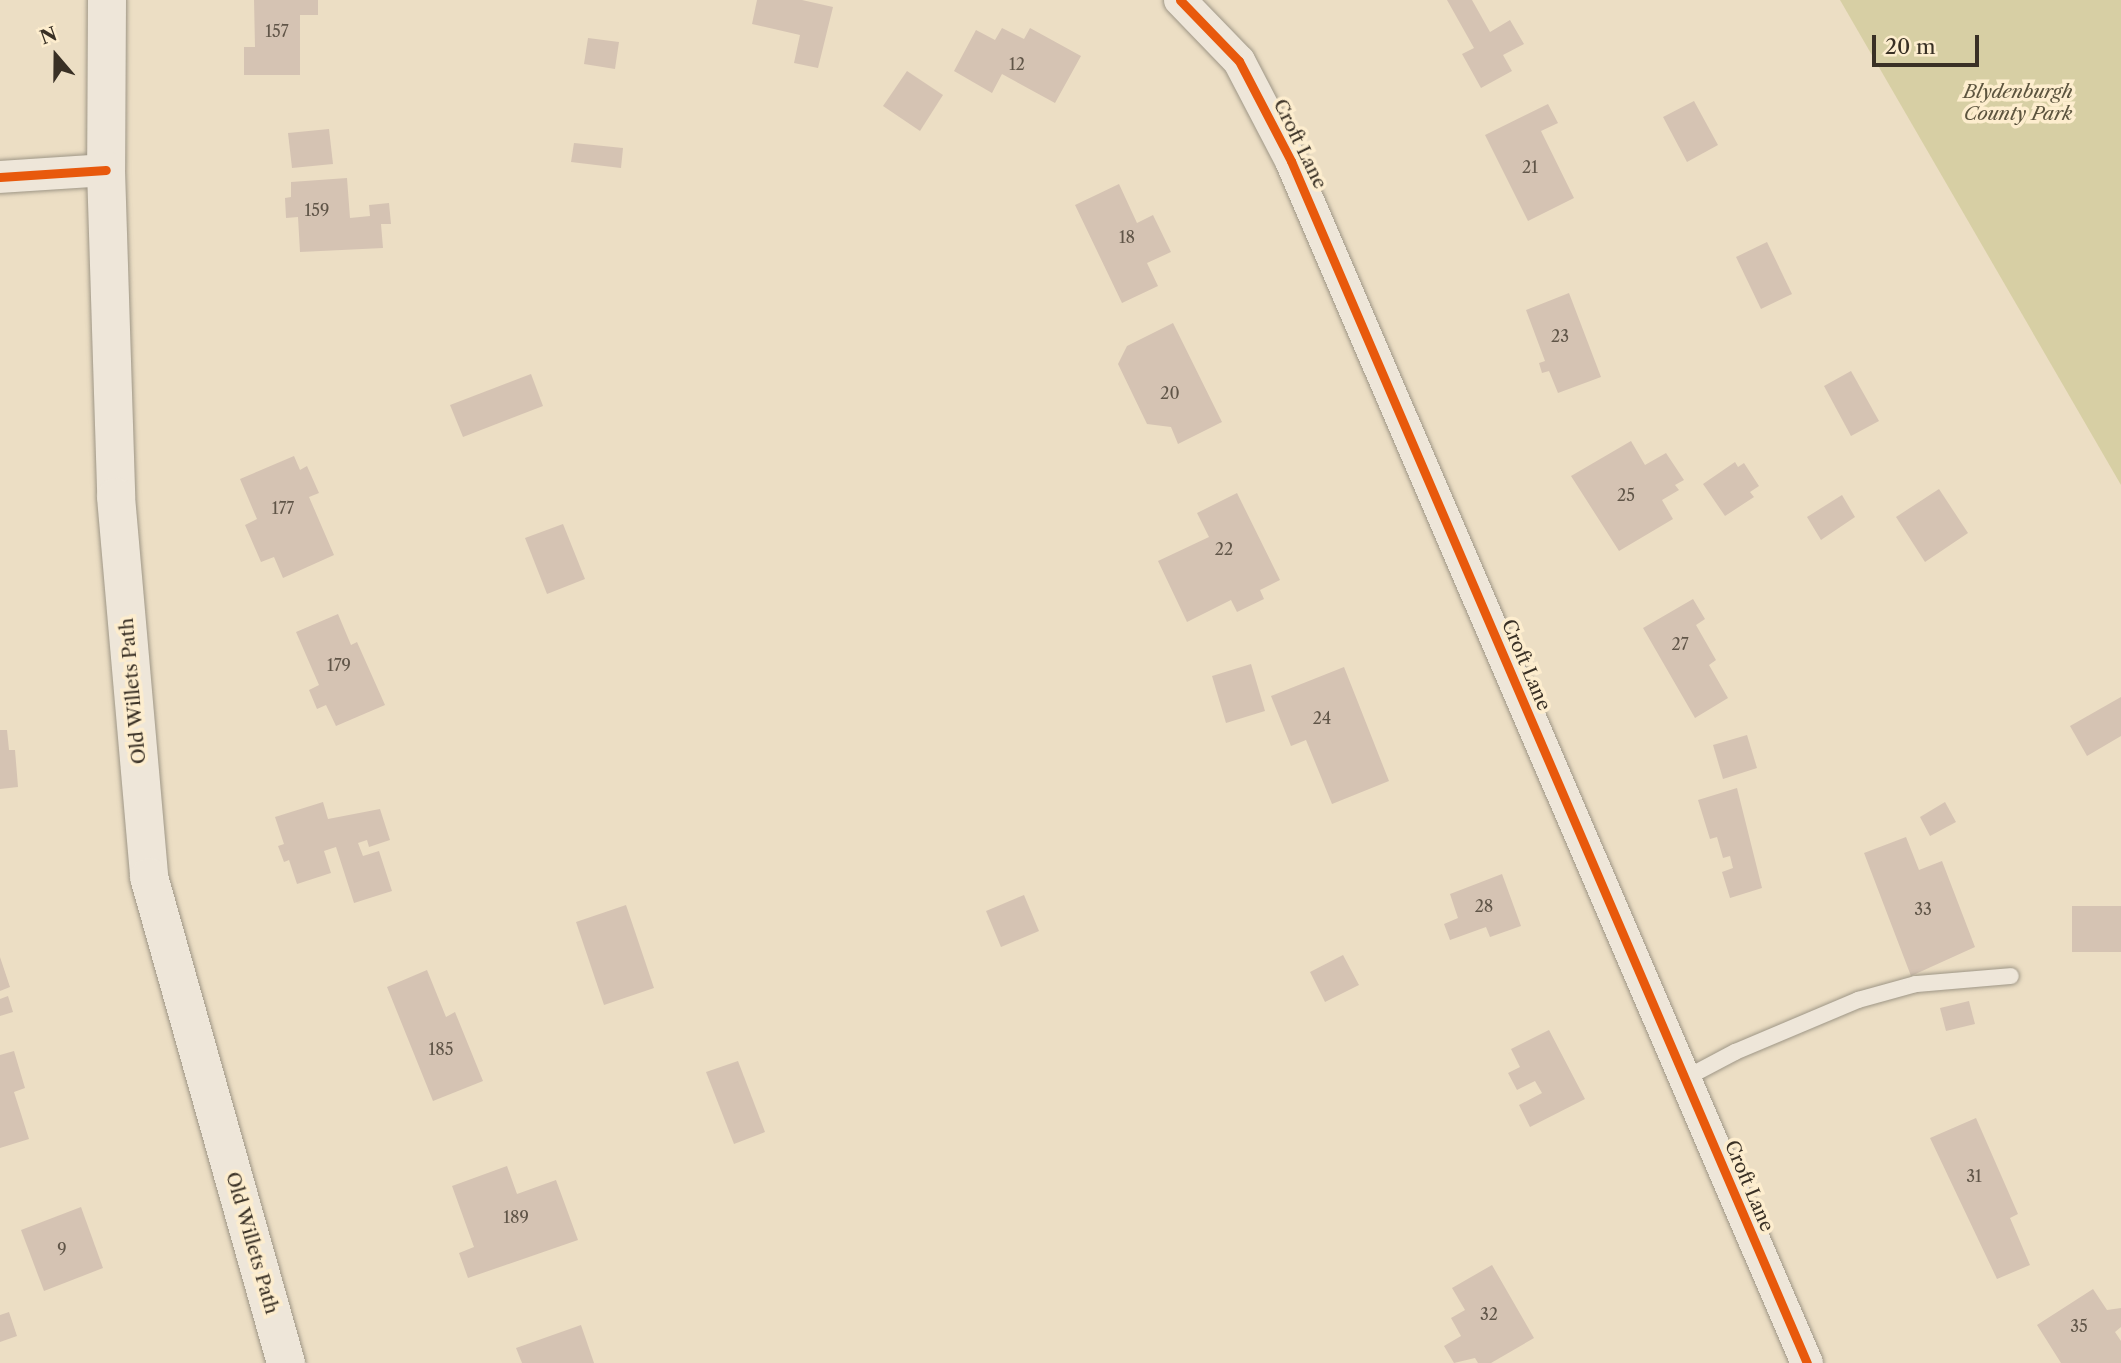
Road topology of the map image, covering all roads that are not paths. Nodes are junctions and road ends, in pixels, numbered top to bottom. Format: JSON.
{"nodes":[{"id":1,"x":107,"y":0,"type":"edge"},
{"id":2,"x":1180,"y":0,"type":"edge"},
{"id":3,"x":106,"y":170,"type":"junction"},
{"id":4,"x":0,"y":177,"type":"edge"},
{"id":5,"x":2011,"y":976,"type":"dead end"},
{"id":6,"x":1685,"y":1079,"type":"junction"},
{"id":7,"x":286,"y":1363,"type":"edge"},
{"id":8,"x":1807,"y":1363,"type":"edge"}],
"edges":[{"from":1,"to":3,"type":"main road","name":"Old Willets Path"},
{"from":2,"to":6,"type":"street","name":"Croft Lane"},
{"from":3,"to":4,"type":"street"},
{"from":3,"to":7,"type":"main road","name":"Old Willets Path"},
{"from":5,"to":6,"type":"lane"},
{"from":6,"to":8,"type":"street","name":"Croft Lane"}]}
